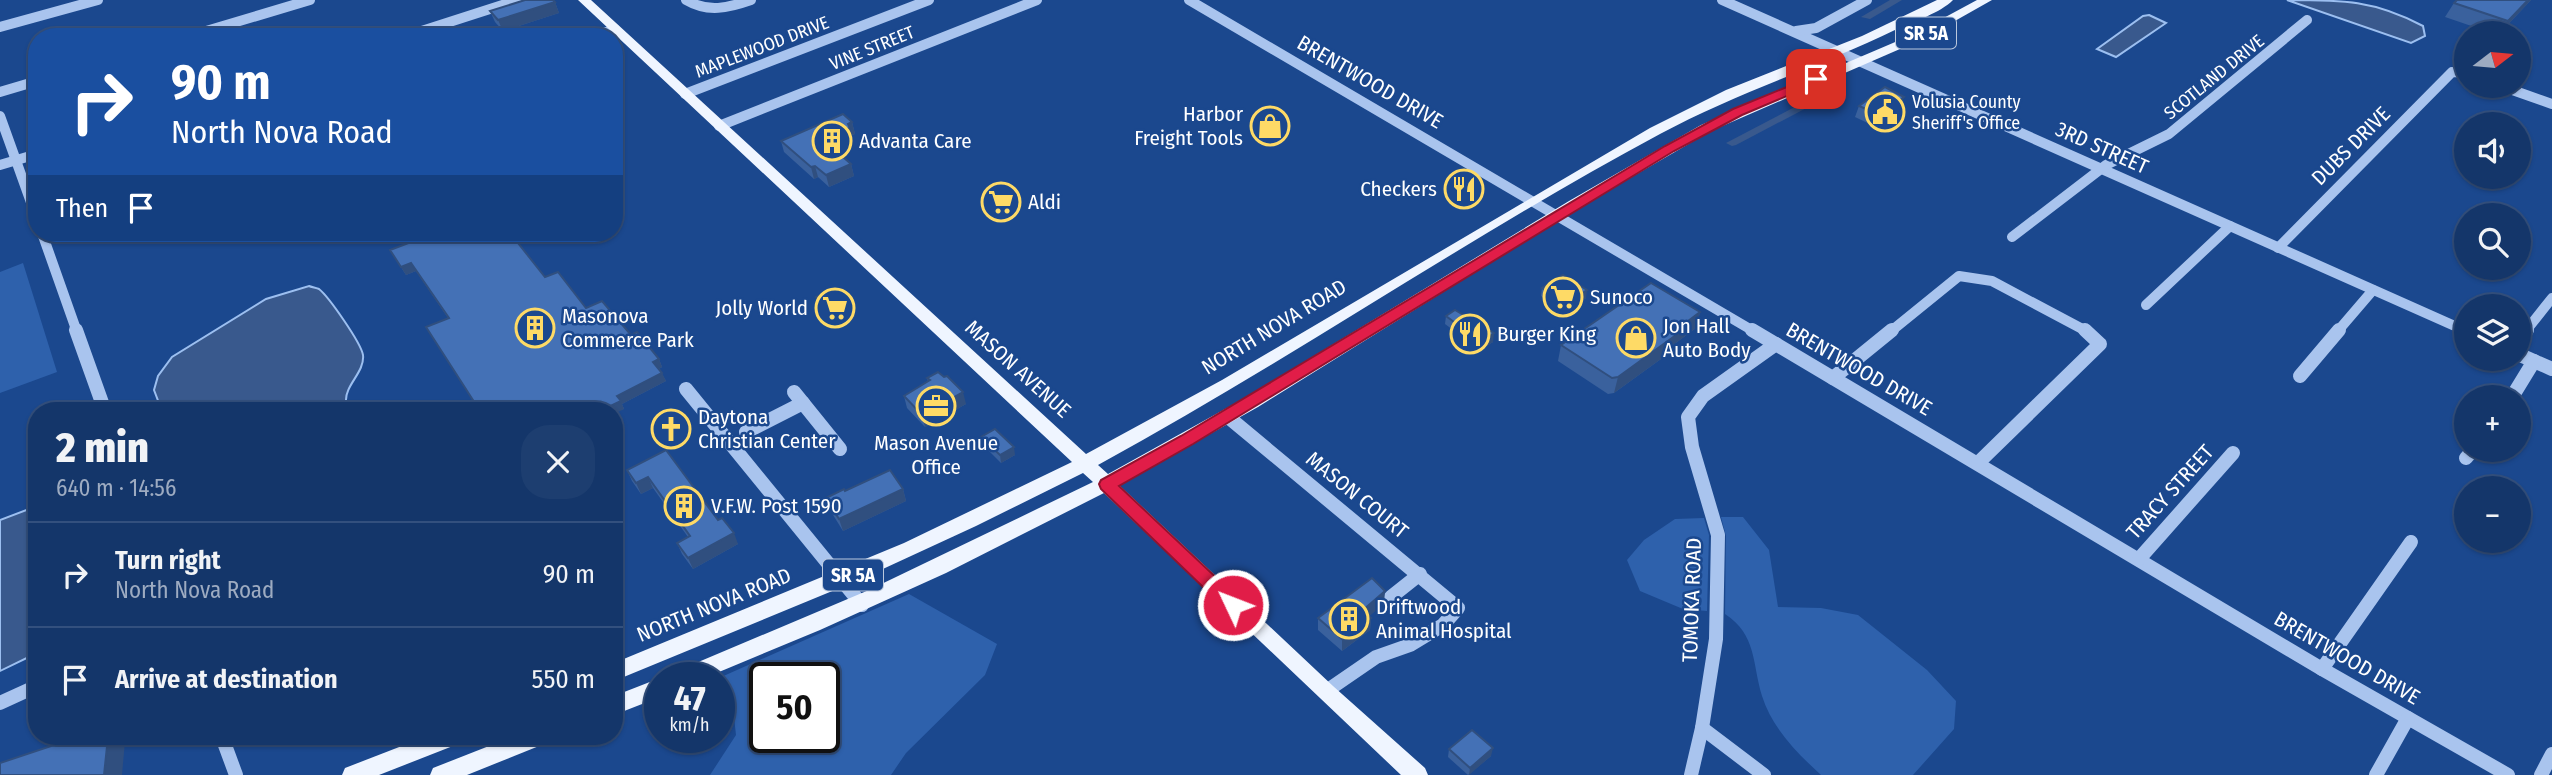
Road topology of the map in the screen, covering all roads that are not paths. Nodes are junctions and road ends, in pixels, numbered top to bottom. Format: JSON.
{"nodes":[{"id":1,"x":98,"y":0,"type":"edge"},
{"id":2,"x":310,"y":0,"type":"edge"},
{"id":3,"x":519,"y":0,"type":"edge"},
{"id":4,"x":584,"y":0,"type":"edge"},
{"id":5,"x":686,"y":0,"type":"edge"},
{"id":6,"x":751,"y":0,"type":"edge"},
{"id":7,"x":1037,"y":0,"type":"edge"},
{"id":8,"x":1189,"y":0,"type":"edge"},
{"id":9,"x":1722,"y":0,"type":"edge"},
{"id":10,"x":1867,"y":0,"type":"edge"},
{"id":11,"x":1947,"y":0,"type":"edge"},
{"id":12,"x":1986,"y":0,"type":"edge"},
{"id":13,"x":922,"y":1,"type":"edge"},
{"id":14,"x":2307,"y":20,"type":"dead end"},
{"id":15,"x":0,"y":27,"type":"edge"},
{"id":16,"x":216,"y":28,"type":"edge"},
{"id":17,"x":431,"y":28,"type":"edge"},
{"id":18,"x":614,"y":28,"type":"edge"},
{"id":19,"x":1816,"y":28,"type":"junction"},
{"id":20,"x":1792,"y":31,"type":"junction"},
{"id":21,"x":623,"y":36,"type":"edge"},
{"id":22,"x":1818,"y":42,"type":"junction"},
{"id":23,"x":1837,"y":50,"type":"junction"},
{"id":24,"x":1862,"y":61,"type":"junction"},
{"id":25,"x":2454,"y":72,"type":"edge"},
{"id":26,"x":28,"y":84,"type":"edge"},
{"id":27,"x":0,"y":92,"type":"edge"},
{"id":28,"x":685,"y":94,"type":"junction"},
{"id":29,"x":2531,"y":97,"type":"edge"},
{"id":30,"x":2552,"y":104,"type":"edge"},
{"id":31,"x":0,"y":116,"type":"edge"},
{"id":32,"x":719,"y":125,"type":"junction"},
{"id":33,"x":28,"y":157,"type":"edge"},
{"id":34,"x":16,"y":161,"type":"junction"},
{"id":35,"x":0,"y":166,"type":"edge"},
{"id":36,"x":2098,"y":167,"type":"junction"},
{"id":37,"x":28,"y":194,"type":"edge"},
{"id":38,"x":1533,"y":203,"type":"junction"},
{"id":39,"x":1556,"y":216,"type":"junction"},
{"id":40,"x":2230,"y":226,"type":"junction"},
{"id":41,"x":2012,"y":237,"type":"dead end"},
{"id":42,"x":45,"y":242,"type":"edge"},
{"id":43,"x":2278,"y":248,"type":"junction"},
{"id":44,"x":1411,"y":275,"type":"junction"},
{"id":45,"x":2373,"y":290,"type":"junction"},
{"id":46,"x":2552,"y":298,"type":"edge"},
{"id":47,"x":2146,"y":305,"type":"dead end"},
{"id":48,"x":1392,"y":315,"type":"junction"},
{"id":49,"x":2531,"y":325,"type":"edge"},
{"id":50,"x":2454,"y":326,"type":"edge"},
{"id":51,"x":1776,"y":344,"type":"junction"},
{"id":52,"x":2531,"y":360,"type":"edge"},
{"id":53,"x":2534,"y":361,"type":"junction"},
{"id":54,"x":2552,"y":369,"type":"edge"},
{"id":55,"x":2300,"y":376,"type":"dead end"},
{"id":56,"x":1833,"y":378,"type":"junction"},
{"id":57,"x":2519,"y":385,"type":"edge"},
{"id":58,"x":686,"y":389,"type":"dead end"},
{"id":59,"x":794,"y":392,"type":"dead end"},
{"id":60,"x":102,"y":402,"type":"edge"},
{"id":61,"x":803,"y":403,"type":"junction"},
{"id":62,"x":1227,"y":416,"type":"junction"},
{"id":63,"x":746,"y":432,"type":"dead end"},
{"id":64,"x":840,"y":449,"type":"dead end"},
{"id":65,"x":2233,"y":453,"type":"dead end"},
{"id":66,"x":1978,"y":463,"type":"junction"},
{"id":67,"x":1085,"y":464,"type":"junction"},
{"id":68,"x":1107,"y":484,"type":"junction"},
{"id":69,"x":2410,"y":542,"type":"dead end"},
{"id":70,"x":2139,"y":559,"type":"junction"},
{"id":71,"x":1420,"y":574,"type":"junction"},
{"id":72,"x":842,"y":580,"type":"junction"},
{"id":73,"x":1391,"y":597,"type":"dead end"},
{"id":74,"x":862,"y":605,"type":"junction"},
{"id":75,"x":722,"y":662,"type":"edge"},
{"id":76,"x":623,"y":668,"type":"edge"},
{"id":77,"x":2322,"y":669,"type":"junction"},
{"id":78,"x":28,"y":690,"type":"edge"},
{"id":79,"x":1325,"y":692,"type":"junction"},
{"id":80,"x":644,"y":693,"type":"edge"},
{"id":81,"x":623,"y":701,"type":"edge"},
{"id":82,"x":0,"y":703,"type":"edge"},
{"id":83,"x":2408,"y":718,"type":"junction"},
{"id":84,"x":1702,"y":728,"type":"junction"},
{"id":85,"x":225,"y":745,"type":"edge"},
{"id":86,"x":430,"y":745,"type":"edge"},
{"id":87,"x":516,"y":745,"type":"edge"},
{"id":88,"x":2552,"y":754,"type":"edge"},
{"id":89,"x":236,"y":775,"type":"edge"},
{"id":90,"x":353,"y":775,"type":"edge"},
{"id":91,"x":440,"y":775,"type":"edge"},
{"id":92,"x":1417,"y":775,"type":"edge"},
{"id":93,"x":1691,"y":775,"type":"edge"},
{"id":94,"x":1764,"y":775,"type":"edge"},
{"id":95,"x":2376,"y":775,"type":"edge"},
{"id":96,"x":2508,"y":775,"type":"edge"},
{"id":97,"x":2541,"y":775,"type":"edge"}],
"edges":[{"from":1,"to":15,"type":"street"},
{"from":2,"to":16,"type":"street"},
{"from":3,"to":17,"type":"street"},
{"from":4,"to":18,"type":"main road","name":"MASON AVENUE"},
{"from":5,"to":6,"type":"street"},
{"from":7,"to":32,"type":"street","name":"VINE STREET"},
{"from":8,"to":38,"type":"street","name":"BRENTWOOD DRIVE"},
{"from":9,"to":20,"type":"street","name":"3RD STREET"},
{"from":10,"to":19,"type":"street"},
{"from":11,"to":23,"type":"main road","name":"NORTH NOVA ROAD","number":"SR 5A"},
{"from":12,"to":24,"type":"main road","number":"SR 5A"},
{"from":13,"to":28,"type":"street","name":"MAPLEWOOD DRIVE"},
{"from":14,"to":36,"type":"street","name":"SCOTLAND DRIVE"},
{"from":19,"to":20,"type":"street"},
{"from":19,"to":22,"type":"street"},
{"from":20,"to":22,"type":"street","name":"3RD STREET"},
{"from":21,"to":28,"type":"main road","name":"MASON AVENUE"},
{"from":22,"to":23,"type":"street","name":"3RD STREET"},
{"from":23,"to":24,"type":"street","name":"3RD STREET"},
{"from":23,"to":38,"type":"main road","name":"NORTH NOVA ROAD","number":"SR 5A"},
{"from":24,"to":36,"type":"street","name":"3RD STREET"},
{"from":24,"to":39,"type":"main road","number":"SR 5A"},
{"from":25,"to":43,"type":"street","name":"DUBS DRIVE"},
{"from":26,"to":27,"type":"street"},
{"from":28,"to":32,"type":"main road","name":"MASON AVENUE"},
{"from":29,"to":30,"type":"street"},
{"from":31,"to":34,"type":"street"},
{"from":32,"to":67,"type":"main road","name":"MASON AVENUE"},
{"from":33,"to":34,"type":"street"},
{"from":34,"to":35,"type":"street"},
{"from":34,"to":37,"type":"street"},
{"from":36,"to":40,"type":"street","name":"3RD STREET"},
{"from":36,"to":41,"type":"street","name":"SCOTLAND DRIVE"},
{"from":38,"to":39,"type":"street","name":"BRENTWOOD DRIVE"},
{"from":38,"to":44,"type":"main road","name":"NORTH NOVA ROAD","number":"SR 5A"},
{"from":39,"to":48,"type":"main road","number":"SR 5A"},
{"from":39,"to":51,"type":"street","name":"BRENTWOOD DRIVE"},
{"from":40,"to":43,"type":"street","name":"3RD STREET"},
{"from":40,"to":47,"type":"street"},
{"from":42,"to":60,"type":"street"},
{"from":43,"to":45,"type":"street","name":"3RD STREET"},
{"from":44,"to":48,"type":"main road"},
{"from":44,"to":67,"type":"main road","name":"NORTH NOVA ROAD","number":"SR 5A"},
{"from":45,"to":50,"type":"street","name":"3RD STREET"},
{"from":45,"to":55,"type":"street"},
{"from":46,"to":49,"type":"street"},
{"from":48,"to":62,"type":"main road","number":"SR 5A"},
{"from":51,"to":56,"type":"street","name":"BRENTWOOD DRIVE"},
{"from":51,"to":84,"type":"street","name":"TOMOKA ROAD"},
{"from":52,"to":53,"type":"street"},
{"from":53,"to":54,"type":"street"},
{"from":53,"to":57,"type":"street"},
{"from":56,"to":66,"type":"street","name":"BRENTWOOD DRIVE"},
{"from":56,"to":66,"type":"street"},
{"from":58,"to":72,"type":"street"},
{"from":59,"to":61,"type":"street"},
{"from":61,"to":63,"type":"street"},
{"from":61,"to":64,"type":"street"},
{"from":62,"to":68,"type":"main road","number":"SR 5A"},
{"from":62,"to":71,"type":"street","name":"MASON COURT"},
{"from":65,"to":70,"type":"street","name":"TRACY STREET"},
{"from":66,"to":70,"type":"street","name":"BRENTWOOD DRIVE"},
{"from":67,"to":68,"type":"main road","name":"MASON AVENUE"},
{"from":67,"to":72,"type":"main road","name":"NORTH NOVA ROAD","number":"SR 5A"},
{"from":68,"to":74,"type":"main road","number":"SR 5A"},
{"from":68,"to":79,"type":"main road","name":"MASON AVENUE"},
{"from":69,"to":77,"type":"street"},
{"from":70,"to":77,"type":"street","name":"BRENTWOOD DRIVE"},
{"from":71,"to":73,"type":"street"},
{"from":71,"to":79,"type":"street","name":"MASON COURT"},
{"from":72,"to":74,"type":"street"},
{"from":72,"to":76,"type":"main road","name":"NORTH NOVA ROAD","number":"SR 5A"},
{"from":74,"to":75,"type":"main road","number":"SR 5A"},
{"from":77,"to":83,"type":"street","name":"BRENTWOOD DRIVE"},
{"from":78,"to":82,"type":"street"},
{"from":79,"to":92,"type":"main road","name":"MASON AVENUE"},
{"from":80,"to":81,"type":"main road"},
{"from":83,"to":95,"type":"street"},
{"from":83,"to":96,"type":"street","name":"BRENTWOOD DRIVE"},
{"from":84,"to":93,"type":"street","name":"TOMOKA ROAD"},
{"from":84,"to":94,"type":"street"},
{"from":85,"to":89,"type":"street"},
{"from":86,"to":90,"type":"main road"},
{"from":87,"to":91,"type":"main road"},
{"from":88,"to":97,"type":"street"}]}
